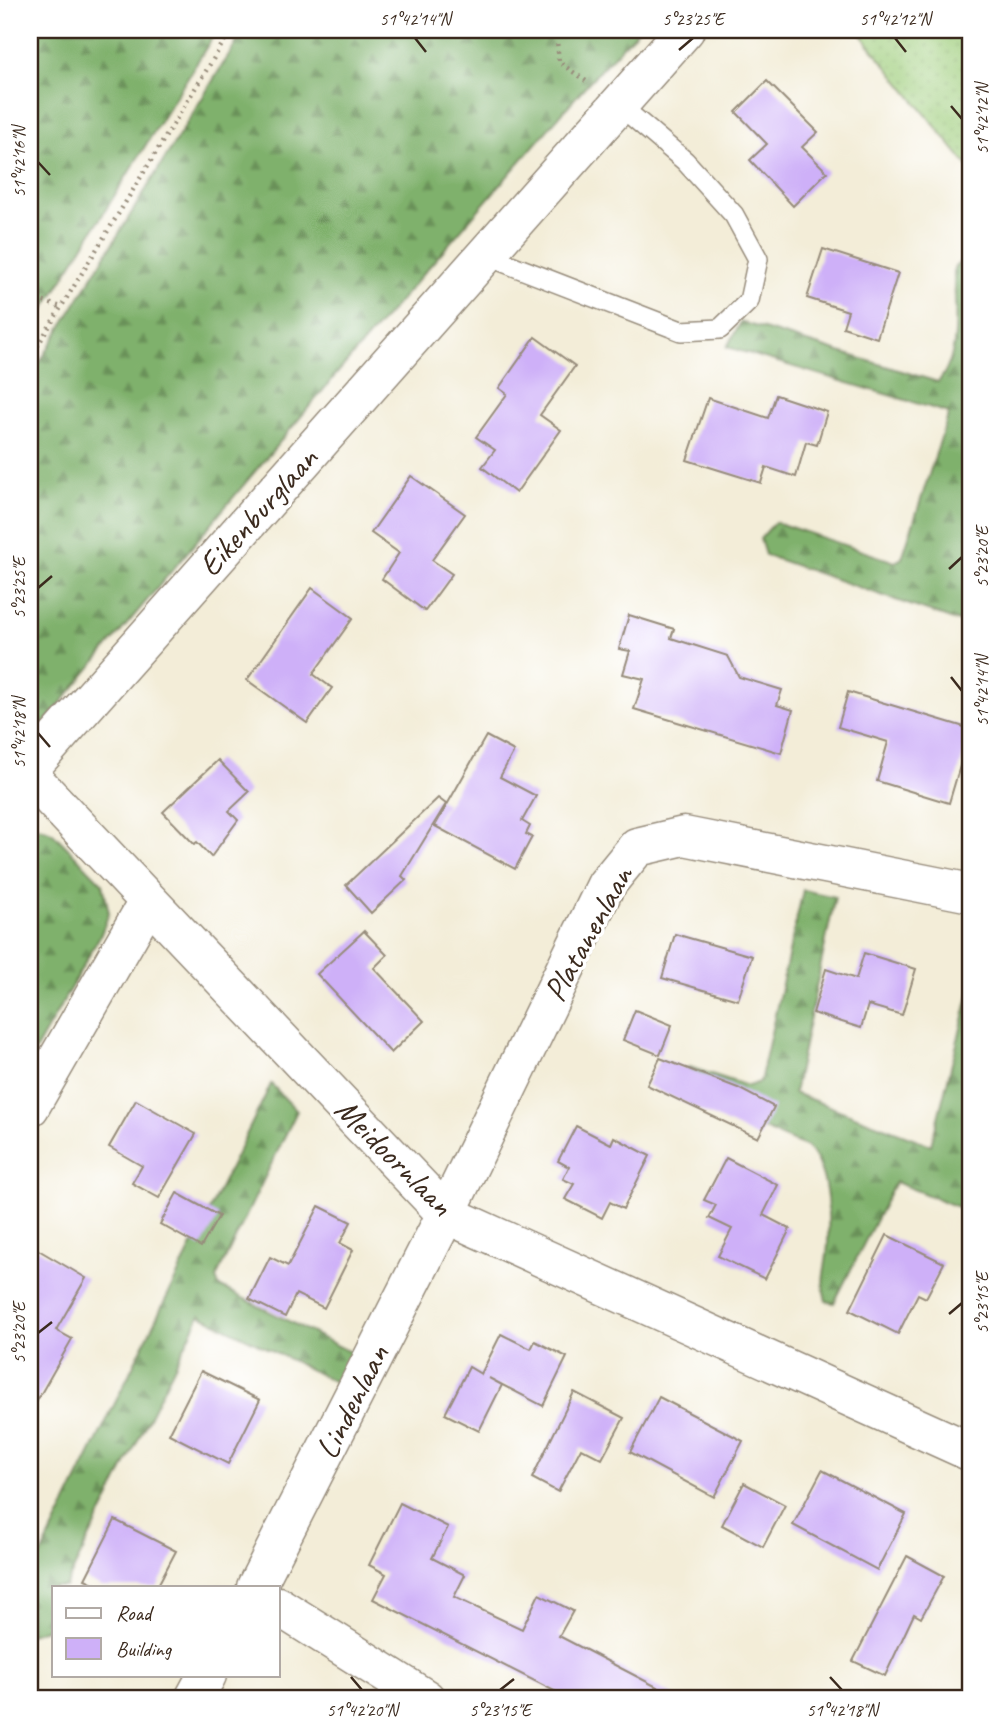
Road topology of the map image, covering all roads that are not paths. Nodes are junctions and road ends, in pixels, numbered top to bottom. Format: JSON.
{"nodes":[{"id":1,"x":685,"y":30,"type":"edge"},
{"id":2,"x":618,"y":104,"type":"junction"},
{"id":3,"x":485,"y":255,"type":"junction"},
{"id":4,"x":30,"y":768,"type":"edge"},
{"id":5,"x":30,"y":776,"type":"edge"},
{"id":6,"x":971,"y":893,"type":"edge"},
{"id":7,"x":148,"y":902,"type":"junction"},
{"id":8,"x":30,"y":1107,"type":"edge"},
{"id":9,"x":446,"y":1214,"type":"junction"},
{"id":10,"x":971,"y":1452,"type":"edge"},
{"id":11,"x":257,"y":1586,"type":"edge"},
{"id":12,"x":280,"y":1607,"type":"edge"},
{"id":13,"x":206,"y":1676,"type":"edge"},
{"id":14,"x":194,"y":1699,"type":"edge"},
{"id":15,"x":426,"y":1699,"type":"edge"}],
"edges":[{"from":1,"to":2,"type":"street","name":"Eikenburglaan"},
{"from":2,"to":3,"type":"street","name":"Eikenburglaan"},
{"from":2,"to":3,"type":"lane"},
{"from":3,"to":4,"type":"street","name":"Eikenburglaan"},
{"from":5,"to":7,"type":"street","name":"Meidoornlaan"},
{"from":6,"to":9,"type":"street","name":"Platanenlaan"},
{"from":7,"to":8,"type":"street"},
{"from":7,"to":9,"type":"street","name":"Meidoornlaan"},
{"from":9,"to":10,"type":"street","name":"Meidoornlaan"},
{"from":9,"to":11,"type":"street","name":"Lindenlaan"},
{"from":12,"to":15,"type":"street"},
{"from":13,"to":14,"type":"street"}]}
